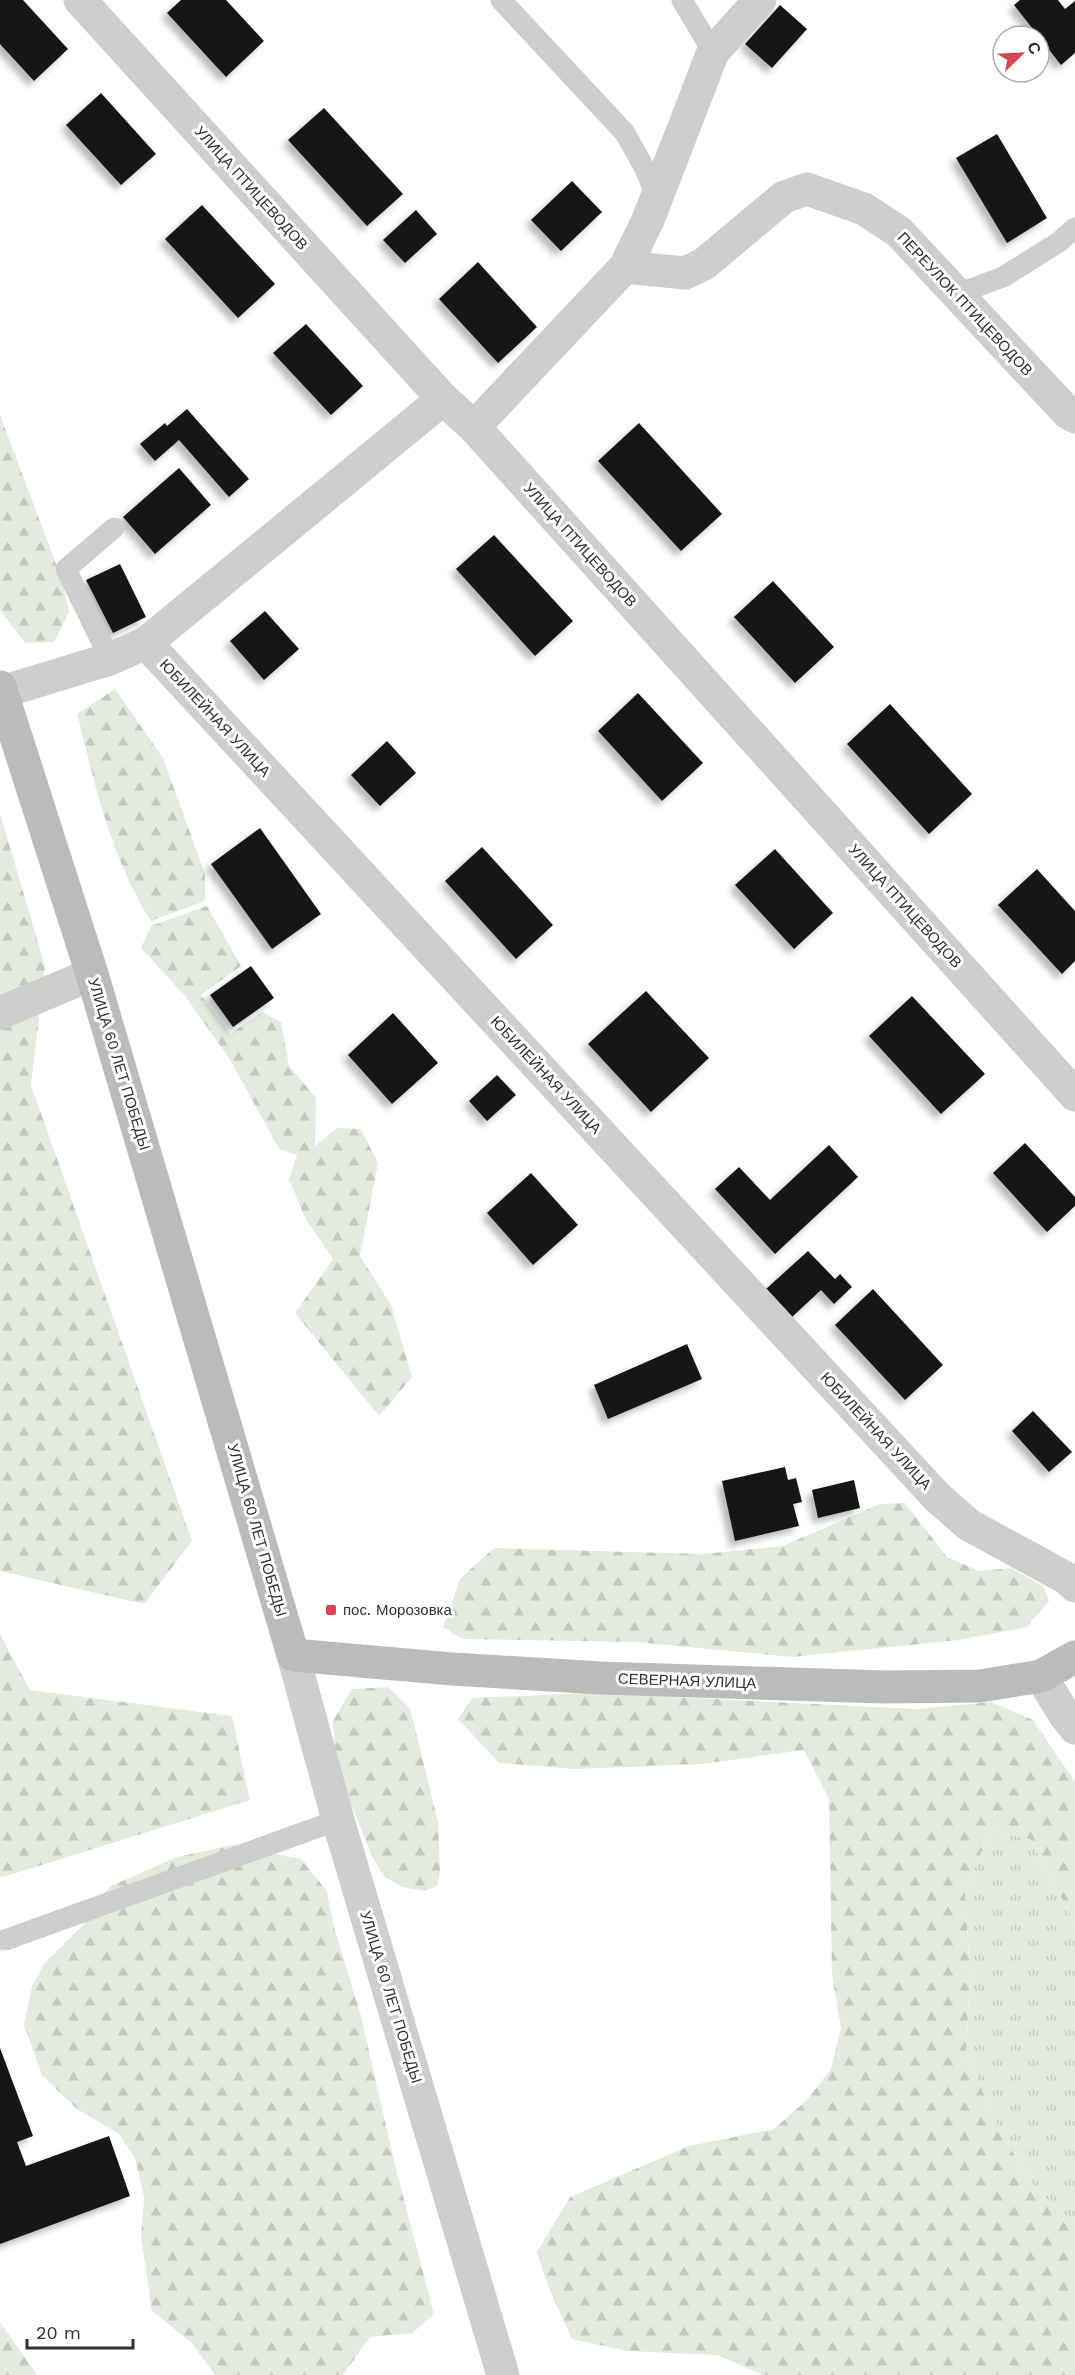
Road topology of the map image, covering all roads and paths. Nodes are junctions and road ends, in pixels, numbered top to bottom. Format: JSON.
{"nodes":[{"id":1,"x":80,"y":0,"type":"edge"},
{"id":2,"x":501,"y":0,"type":"edge"},
{"id":3,"x":682,"y":0,"type":"edge"},
{"id":4,"x":760,"y":0,"type":"edge"},
{"id":5,"x":713,"y":52,"type":"junction"},
{"id":6,"x":657,"y":197,"type":"junction"},
{"id":7,"x":1075,"y":228,"type":"edge"},
{"id":8,"x":625,"y":267,"type":"junction"},
{"id":9,"x":957,"y":294,"type":"junction"},
{"id":10,"x":443,"y":399,"type":"junction"},
{"id":11,"x":1075,"y":417,"type":"edge"},
{"id":12,"x":474,"y":427,"type":"junction"},
{"id":13,"x":114,"y":528,"type":"dead end"},
{"id":14,"x":146,"y":643,"type":"junction"},
{"id":15,"x":110,"y":659,"type":"junction"},
{"id":16,"x":1,"y":690,"type":"edge"},
{"id":17,"x":92,"y":974,"type":"junction"},
{"id":18,"x":0,"y":1013,"type":"edge"},
{"id":19,"x":1075,"y":1095,"type":"edge"},
{"id":20,"x":1075,"y":1586,"type":"edge"},
{"id":21,"x":293,"y":1655,"type":"junction"},
{"id":22,"x":1075,"y":1657,"type":"edge"},
{"id":23,"x":1041,"y":1676,"type":"junction"},
{"id":24,"x":1075,"y":1728,"type":"edge"},
{"id":25,"x":338,"y":1820,"type":"junction"},
{"id":26,"x":5,"y":1940,"type":"dead end"},
{"id":27,"x":503,"y":2375,"type":"edge"}],
"edges":[{"from":1,"to":10,"type":"street","name":"УЛИЦА ПТИЦЕВОДОВ"},
{"from":2,"to":6,"type":"lane"},
{"from":3,"to":5,"type":"lane"},
{"from":4,"to":5,"type":"street"},
{"from":5,"to":6,"type":"street"},
{"from":6,"to":8,"type":"street"},
{"from":7,"to":9,"type":"lane"},
{"from":8,"to":9,"type":"street","name":"ПЕРЕУЛОК ПТИЦЕВОДОВ"},
{"from":8,"to":12,"type":"street"},
{"from":9,"to":11,"type":"street","name":"ПЕРЕУЛОК ПТИЦЕВОДОВ"},
{"from":10,"to":12,"type":"street","name":"УЛИЦА ПТИЦЕВОДОВ"},
{"from":10,"to":14,"type":"street"},
{"from":12,"to":19,"type":"street","name":"УЛИЦА ПТИЦЕВОДОВ"},
{"from":13,"to":15,"type":"lane"},
{"from":14,"to":15,"type":"street"},
{"from":14,"to":20,"type":"street","name":"ЮБИЛЕЙНАЯ УЛИЦА"},
{"from":15,"to":16,"type":"street"},
{"from":16,"to":17,"type":"street","name":"УЛИЦА 60 ЛЕТ ПОБЕДЫ"},
{"from":17,"to":18,"type":"street"},
{"from":17,"to":21,"type":"street","name":"УЛИЦА 60 ЛЕТ ПОБЕДЫ"},
{"from":21,"to":23,"type":"street","name":"СЕВЕРНАЯ УЛИЦА"},
{"from":21,"to":25,"type":"street","name":"УЛИЦА 60 ЛЕТ ПОБЕДЫ"},
{"from":22,"to":23,"type":"street","name":"СЕВЕРНАЯ УЛИЦА"},
{"from":23,"to":24,"type":"street"},
{"from":25,"to":26,"type":"lane"},
{"from":25,"to":27,"type":"street","name":"УЛИЦА 60 ЛЕТ ПОБЕДЫ"}]}
